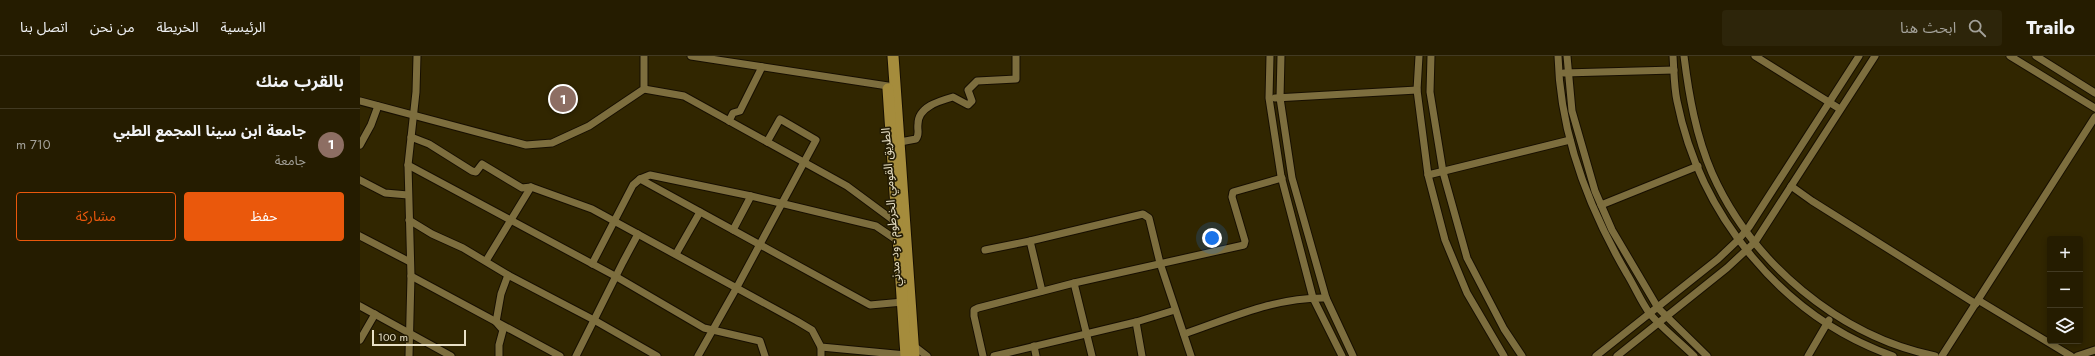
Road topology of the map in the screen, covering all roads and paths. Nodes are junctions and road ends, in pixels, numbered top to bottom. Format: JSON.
{"nodes":[{"id":1,"x":417,"y":56,"type":"edge"},
{"id":2,"x":644,"y":56,"type":"edge"},
{"id":3,"x":691,"y":56,"type":"edge"},
{"id":4,"x":886,"y":56,"type":"edge"},
{"id":5,"x":893,"y":56,"type":"edge"},
{"id":6,"x":1016,"y":56,"type":"edge"},
{"id":7,"x":1270,"y":56,"type":"edge"},
{"id":8,"x":1281,"y":56,"type":"edge"},
{"id":9,"x":1419,"y":56,"type":"edge"},
{"id":10,"x":1431,"y":56,"type":"edge"},
{"id":11,"x":1558,"y":56,"type":"edge"},
{"id":12,"x":1567,"y":56,"type":"edge"},
{"id":13,"x":1673,"y":56,"type":"edge"},
{"id":14,"x":1684,"y":56,"type":"edge"},
{"id":15,"x":1756,"y":56,"type":"edge"},
{"id":16,"x":1859,"y":56,"type":"edge"},
{"id":17,"x":1875,"y":56,"type":"edge"},
{"id":18,"x":2010,"y":56,"type":"edge"},
{"id":19,"x":2036,"y":56,"type":"edge"},
{"id":20,"x":762,"y":66,"type":"junction"},
{"id":21,"x":1674,"y":70,"type":"junction"},
{"id":22,"x":1558,"y":73,"type":"junction"},
{"id":23,"x":1568,"y":73,"type":"junction"},
{"id":24,"x":888,"y":86,"type":"junction"},
{"id":25,"x":644,"y":89,"type":"junction"},
{"id":26,"x":1417,"y":90,"type":"junction"},
{"id":27,"x":2095,"y":93,"type":"edge"},
{"id":28,"x":1269,"y":98,"type":"junction"},
{"id":29,"x":1280,"y":98,"type":"junction"},
{"id":30,"x":360,"y":101,"type":"edge"},
{"id":31,"x":1829,"y":102,"type":"junction"},
{"id":32,"x":378,"y":106,"type":"junction"},
{"id":33,"x":2095,"y":108,"type":"edge"},
{"id":34,"x":1840,"y":109,"type":"junction"},
{"id":35,"x":413,"y":116,"type":"junction"},
{"id":36,"x":2095,"y":117,"type":"edge"},
{"id":37,"x":729,"y":121,"type":"junction"},
{"id":38,"x":411,"y":136,"type":"junction"},
{"id":39,"x":1570,"y":140,"type":"junction"},
{"id":40,"x":767,"y":142,"type":"junction"},
{"id":41,"x":900,"y":142,"type":"junction"},
{"id":42,"x":360,"y":145,"type":"edge"},
{"id":43,"x":803,"y":162,"type":"junction"},
{"id":44,"x":408,"y":165,"type":"junction"},
{"id":45,"x":1698,"y":166,"type":"junction"},
{"id":46,"x":1443,"y":172,"type":"junction"},
{"id":47,"x":1428,"y":175,"type":"junction"},
{"id":48,"x":640,"y":178,"type":"junction"},
{"id":49,"x":1282,"y":178,"type":"junction"},
{"id":50,"x":360,"y":180,"type":"edge"},
{"id":51,"x":1791,"y":186,"type":"junction"},
{"id":52,"x":531,"y":187,"type":"junction"},
{"id":53,"x":408,"y":195,"type":"junction"},
{"id":54,"x":752,"y":196,"type":"junction"},
{"id":55,"x":781,"y":204,"type":"junction"},
{"id":56,"x":1601,"y":204,"type":"junction"},
{"id":57,"x":700,"y":212,"type":"junction"},
{"id":58,"x":511,"y":219,"type":"junction"},
{"id":59,"x":409,"y":220,"type":"junction"},
{"id":60,"x":614,"y":220,"type":"junction"},
{"id":61,"x":897,"y":223,"type":"junction"},
{"id":62,"x":733,"y":230,"type":"junction"},
{"id":63,"x":1746,"y":231,"type":"junction"},
{"id":64,"x":638,"y":234,"type":"junction"},
{"id":65,"x":360,"y":236,"type":"edge"},
{"id":66,"x":1738,"y":240,"type":"junction"},
{"id":67,"x":898,"y":241,"type":"junction"},
{"id":68,"x":1030,"y":241,"type":"junction"},
{"id":69,"x":1755,"y":242,"type":"junction"},
{"id":70,"x":760,"y":245,"type":"junction"},
{"id":71,"x":985,"y":250,"type":"dead end"},
{"id":72,"x":1746,"y":251,"type":"junction"},
{"id":73,"x":676,"y":254,"type":"junction"},
{"id":74,"x":410,"y":262,"type":"junction"},
{"id":75,"x":486,"y":262,"type":"junction"},
{"id":76,"x":1160,"y":263,"type":"junction"},
{"id":77,"x":592,"y":264,"type":"junction"},
{"id":78,"x":508,"y":274,"type":"junction"},
{"id":79,"x":411,"y":276,"type":"junction"},
{"id":80,"x":616,"y":276,"type":"junction"},
{"id":81,"x":1074,"y":283,"type":"junction"},
{"id":82,"x":737,"y":287,"type":"junction"},
{"id":83,"x":1042,"y":291,"type":"junction"},
{"id":84,"x":1313,"y":298,"type":"junction"},
{"id":85,"x":1326,"y":298,"type":"junction"},
{"id":86,"x":903,"y":302,"type":"junction"},
{"id":87,"x":1977,"y":302,"type":"junction"},
{"id":88,"x":360,"y":306,"type":"edge"},
{"id":89,"x":1658,"y":308,"type":"junction"},
{"id":90,"x":1175,"y":310,"type":"junction"},
{"id":91,"x":1650,"y":313,"type":"junction"},
{"id":92,"x":375,"y":314,"type":"junction"},
{"id":93,"x":1832,"y":314,"type":"junction"},
{"id":94,"x":1667,"y":317,"type":"junction"},
{"id":95,"x":594,"y":320,"type":"junction"},
{"id":96,"x":496,"y":322,"type":"junction"},
{"id":97,"x":1136,"y":322,"type":"junction"},
{"id":98,"x":1659,"y":323,"type":"junction"},
{"id":99,"x":1828,"y":325,"type":"junction"},
{"id":100,"x":712,"y":330,"type":"junction"},
{"id":101,"x":410,"y":334,"type":"junction"},
{"id":102,"x":1087,"y":334,"type":"junction"},
{"id":103,"x":1184,"y":334,"type":"junction"},
{"id":104,"x":360,"y":340,"type":"edge"},
{"id":105,"x":1034,"y":346,"type":"junction"},
{"id":106,"x":821,"y":347,"type":"junction"},
{"id":107,"x":2095,"y":350,"type":"edge"},
{"id":108,"x":910,"y":353,"type":"edge"},
{"id":109,"x":409,"y":356,"type":"edge"},
{"id":110,"x":451,"y":356,"type":"edge"},
{"id":111,"x":499,"y":356,"type":"edge"},
{"id":112,"x":560,"y":356,"type":"edge"},
{"id":113,"x":576,"y":356,"type":"edge"},
{"id":114,"x":657,"y":356,"type":"edge"},
{"id":115,"x":698,"y":356,"type":"edge"},
{"id":116,"x":764,"y":356,"type":"edge"},
{"id":117,"x":821,"y":356,"type":"edge"},
{"id":118,"x":927,"y":356,"type":"edge"},
{"id":119,"x":983,"y":356,"type":"edge"},
{"id":120,"x":994,"y":356,"type":"edge"},
{"id":121,"x":1036,"y":356,"type":"edge"},
{"id":122,"x":1092,"y":356,"type":"edge"},
{"id":123,"x":1142,"y":356,"type":"edge"},
{"id":124,"x":1192,"y":356,"type":"edge"},
{"id":125,"x":1342,"y":356,"type":"edge"},
{"id":126,"x":1353,"y":356,"type":"edge"},
{"id":127,"x":1504,"y":356,"type":"edge"},
{"id":128,"x":1522,"y":356,"type":"edge"},
{"id":129,"x":1596,"y":356,"type":"edge"},
{"id":130,"x":1617,"y":356,"type":"edge"},
{"id":131,"x":1694,"y":356,"type":"edge"},
{"id":132,"x":1707,"y":356,"type":"edge"},
{"id":133,"x":1808,"y":356,"type":"edge"},
{"id":134,"x":1893,"y":356,"type":"edge"},
{"id":135,"x":1936,"y":356,"type":"edge"},
{"id":136,"x":1942,"y":356,"type":"edge"},
{"id":137,"x":2071,"y":356,"type":"edge"},
{"id":138,"x":2077,"y":356,"type":"edge"}],
"edges":[{"from":1,"to":35,"type":"street"},
{"from":2,"to":25,"type":"street"},
{"from":3,"to":20,"type":"street"},
{"from":4,"to":24,"type":"highway","name":"الطريق القومي الخرطوم - ود مدني"},
{"from":5,"to":41,"type":"highway","name":"الطريق القومي الخرطوم - ود مدني"},
{"from":6,"to":41,"type":"street"},
{"from":7,"to":28,"type":"street"},
{"from":8,"to":29,"type":"street"},
{"from":9,"to":26,"type":"street"},
{"from":10,"to":46,"type":"street"},
{"from":11,"to":22,"type":"street"},
{"from":12,"to":23,"type":"street"},
{"from":13,"to":21,"type":"street"},
{"from":14,"to":63,"type":"street"},
{"from":15,"to":31,"type":"street"},
{"from":16,"to":31,"type":"street"},
{"from":17,"to":34,"type":"street"},
{"from":18,"to":33,"type":"street"},
{"from":19,"to":27,"type":"street"},
{"from":20,"to":24,"type":"street"},
{"from":20,"to":37,"type":"street"},
{"from":21,"to":23,"type":"street"},
{"from":21,"to":45,"type":"street"},
{"from":22,"to":23,"type":"street"},
{"from":22,"to":39,"type":"street"},
{"from":23,"to":56,"type":"street"},
{"from":24,"to":61,"type":"highway","name":"الطريق القومي الخرطوم - ود مدني"},
{"from":25,"to":35,"type":"street"},
{"from":25,"to":37,"type":"street"},
{"from":26,"to":29,"type":"street"},
{"from":26,"to":47,"type":"street"},
{"from":28,"to":29,"type":"street"},
{"from":28,"to":49,"type":"street"},
{"from":29,"to":85,"type":"street"},
{"from":30,"to":32,"type":"street"},
{"from":31,"to":34,"type":"street"},
{"from":31,"to":63,"type":"street"},
{"from":32,"to":35,"type":"street"},
{"from":32,"to":42,"type":"street"},
{"from":34,"to":51,"type":"street"},
{"from":35,"to":38,"type":"street"},
{"from":36,"to":87,"type":"street"},
{"from":37,"to":40,"type":"street"},
{"from":38,"to":44,"type":"street"},
{"from":38,"to":52,"type":"street"},
{"from":39,"to":46,"type":"street"},
{"from":39,"to":91,"type":"street"},
{"from":40,"to":43,"type":"street"},
{"from":40,"to":43,"type":"street"},
{"from":41,"to":108,"type":"highway","name":"الطريق القومي الخرطوم - ود مدني"},
{"from":43,"to":55,"type":"street"},
{"from":43,"to":61,"type":"street"},
{"from":44,"to":53,"type":"street"},
{"from":44,"to":58,"type":"street"},
{"from":45,"to":56,"type":"street"},
{"from":45,"to":66,"type":"street"},
{"from":46,"to":47,"type":"street"},
{"from":46,"to":128,"type":"street"},
{"from":47,"to":127,"type":"street"},
{"from":48,"to":54,"type":"street"},
{"from":48,"to":57,"type":"street"},
{"from":48,"to":60,"type":"street"},
{"from":49,"to":76,"type":"street"},
{"from":49,"to":84,"type":"street"},
{"from":50,"to":53,"type":"street"},
{"from":51,"to":69,"type":"street"},
{"from":51,"to":87,"type":"street"},
{"from":52,"to":58,"type":"street"},
{"from":52,"to":60,"type":"street"},
{"from":53,"to":59,"type":"street"},
{"from":54,"to":55,"type":"street"},
{"from":54,"to":62,"type":"street"},
{"from":55,"to":67,"type":"street"},
{"from":55,"to":70,"type":"street"},
{"from":56,"to":89,"type":"street"},
{"from":57,"to":62,"type":"street"},
{"from":57,"to":73,"type":"street"},
{"from":58,"to":75,"type":"street"},
{"from":58,"to":77,"type":"street"},
{"from":59,"to":74,"type":"street"},
{"from":59,"to":75,"type":"street"},
{"from":60,"to":64,"type":"street"},
{"from":60,"to":77,"type":"street"},
{"from":61,"to":67,"type":"highway","name":"الطريق القومي الخرطوم - ود مدني"},
{"from":62,"to":70,"type":"street"},
{"from":63,"to":66,"type":"street"},
{"from":63,"to":69,"type":"street"},
{"from":64,"to":73,"type":"street"},
{"from":64,"to":80,"type":"street"},
{"from":65,"to":74,"type":"street"},
{"from":66,"to":72,"type":"street"},
{"from":66,"to":89,"type":"street"},
{"from":67,"to":86,"type":"highway","name":"الطريق القومي الخرطوم - ود مدني"},
{"from":68,"to":71,"type":"street"},
{"from":68,"to":76,"type":"street"},
{"from":68,"to":83,"type":"street"},
{"from":69,"to":72,"type":"street"},
{"from":69,"to":93,"type":"street"},
{"from":70,"to":82,"type":"street"},
{"from":70,"to":86,"type":"street"},
{"from":72,"to":94,"type":"street"},
{"from":72,"to":99,"type":"street"},
{"from":73,"to":82,"type":"street"},
{"from":74,"to":79,"type":"street"},
{"from":75,"to":78,"type":"street"},
{"from":76,"to":81,"type":"street"},
{"from":76,"to":90,"type":"street"},
{"from":77,"to":80,"type":"street"},
{"from":78,"to":95,"type":"street"},
{"from":78,"to":96,"type":"street"},
{"from":79,"to":96,"type":"street"},
{"from":79,"to":101,"type":"street"},
{"from":80,"to":95,"type":"street"},
{"from":80,"to":100,"type":"street"},
{"from":81,"to":83,"type":"street"},
{"from":81,"to":102,"type":"street"},
{"from":82,"to":100,"type":"street"},
{"from":82,"to":106,"type":"street"},
{"from":83,"to":119,"type":"street"},
{"from":84,"to":85,"type":"street"},
{"from":84,"to":103,"type":"street"},
{"from":84,"to":125,"type":"street"},
{"from":85,"to":126,"type":"street"},
{"from":86,"to":108,"type":"highway","name":"الطريق القومي الخرطوم - ود مدني"},
{"from":87,"to":136,"type":"street"},
{"from":87,"to":137,"type":"street"},
{"from":88,"to":92,"type":"street"},
{"from":89,"to":91,"type":"street"},
{"from":89,"to":94,"type":"street"},
{"from":90,"to":97,"type":"street"},
{"from":90,"to":103,"type":"street"},
{"from":91,"to":98,"type":"street"},
{"from":91,"to":129,"type":"street"},
{"from":92,"to":101,"type":"street"},
{"from":92,"to":104,"type":"street"},
{"from":93,"to":99,"type":"street"},
{"from":93,"to":135,"type":"street"},
{"from":94,"to":98,"type":"street"},
{"from":94,"to":132,"type":"street"},
{"from":95,"to":113,"type":"street"},
{"from":95,"to":114,"type":"street"},
{"from":96,"to":111,"type":"street"},
{"from":96,"to":112,"type":"street"},
{"from":97,"to":102,"type":"street"},
{"from":97,"to":123,"type":"street"},
{"from":98,"to":130,"type":"street"},
{"from":98,"to":131,"type":"street"},
{"from":99,"to":133,"type":"street"},
{"from":99,"to":134,"type":"street"},
{"from":100,"to":115,"type":"street"},
{"from":100,"to":116,"type":"street"},
{"from":101,"to":109,"type":"street"},
{"from":101,"to":110,"type":"street"},
{"from":102,"to":105,"type":"street"},
{"from":102,"to":122,"type":"street"},
{"from":103,"to":124,"type":"street"},
{"from":105,"to":120,"type":"street"},
{"from":105,"to":121,"type":"street"},
{"from":106,"to":108,"type":"street"},
{"from":106,"to":117,"type":"street"},
{"from":107,"to":138,"type":"street"},
{"from":108,"to":118,"type":"street"}]}
